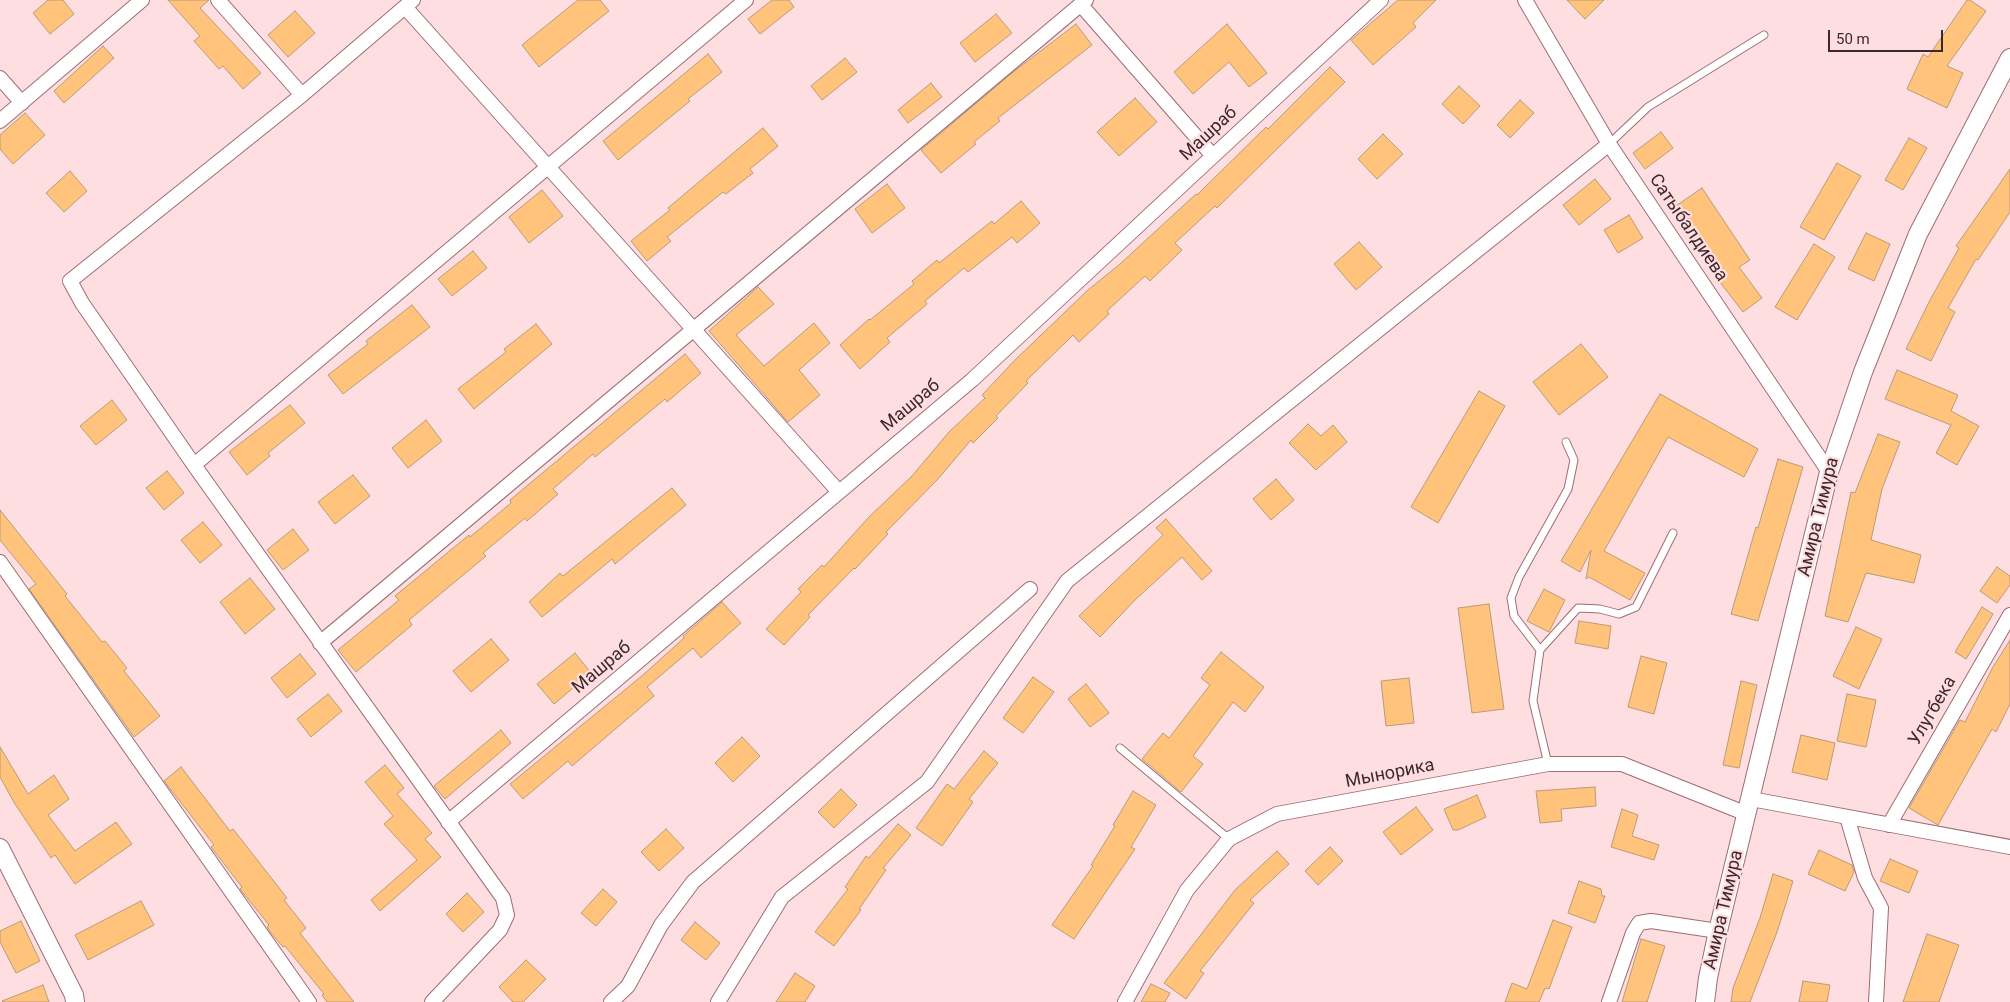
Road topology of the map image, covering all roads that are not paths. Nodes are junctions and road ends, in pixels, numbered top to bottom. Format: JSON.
{"nodes":[{"id":1,"x":142,"y":0,"type":"edge"},
{"id":2,"x":218,"y":0,"type":"edge"},
{"id":3,"x":746,"y":0,"type":"edge"},
{"id":4,"x":1381,"y":0,"type":"edge"},
{"id":5,"x":1083,"y":2,"type":"edge"},
{"id":6,"x":1530,"y":2,"type":"edge"},
{"id":7,"x":409,"y":4,"type":"edge"},
{"id":8,"x":1764,"y":35,"type":"dead end"},
{"id":9,"x":2010,"y":58,"type":"edge"},
{"id":10,"x":0,"y":78,"type":"edge"},
{"id":11,"x":302,"y":95,"type":"junction"},
{"id":12,"x":22,"y":103,"type":"junction"},
{"id":13,"x":0,"y":121,"type":"edge"},
{"id":14,"x":1609,"y":144,"type":"junction"},
{"id":15,"x":1213,"y":156,"type":"junction"},
{"id":16,"x":548,"y":167,"type":"junction"},
{"id":17,"x":694,"y":330,"type":"junction"},
{"id":18,"x":1566,"y":442,"type":"dead end"},
{"id":19,"x":194,"y":465,"type":"junction"},
{"id":20,"x":1829,"y":472,"type":"junction"},
{"id":21,"x":839,"y":492,"type":"junction"},
{"id":22,"x":1673,"y":533,"type":"dead end"},
{"id":23,"x":0,"y":562,"type":"edge"},
{"id":24,"x":1030,"y":589,"type":"dead end"},
{"id":25,"x":2010,"y":616,"type":"edge"},
{"id":26,"x":320,"y":643,"type":"junction"},
{"id":27,"x":1540,"y":650,"type":"junction"},
{"id":28,"x":1120,"y":748,"type":"dead end"},
{"id":29,"x":1548,"y":764,"type":"junction"},
{"id":30,"x":1749,"y":806,"type":"junction"},
{"id":31,"x":1847,"y":817,"type":"junction"},
{"id":32,"x":448,"y":822,"type":"junction"},
{"id":33,"x":1889,"y":825,"type":"junction"},
{"id":34,"x":1229,"y":839,"type":"junction"},
{"id":35,"x":2010,"y":847,"type":"edge"},
{"id":36,"x":0,"y":848,"type":"edge"},
{"id":37,"x":1718,"y":931,"type":"junction"},
{"id":38,"x":436,"y":1001,"type":"edge"},
{"id":39,"x":75,"y":1002,"type":"edge"},
{"id":40,"x":309,"y":1002,"type":"edge"},
{"id":41,"x":611,"y":1002,"type":"edge"},
{"id":42,"x":718,"y":1002,"type":"edge"},
{"id":43,"x":1124,"y":1002,"type":"edge"},
{"id":44,"x":1609,"y":1002,"type":"edge"},
{"id":45,"x":1705,"y":1002,"type":"edge"},
{"id":46,"x":1876,"y":1002,"type":"edge"}],
"edges":[{"from":1,"to":12,"type":"street"},
{"from":2,"to":11,"type":"street"},
{"from":3,"to":16,"type":"street"},
{"from":4,"to":15,"type":"street","name":"Машраб"},
{"from":5,"to":15,"type":"street"},
{"from":5,"to":17,"type":"street"},
{"from":6,"to":14,"type":"street","name":"Сатыбалдиева"},
{"from":7,"to":11,"type":"street"},
{"from":7,"to":16,"type":"street"},
{"from":8,"to":14,"type":"lane"},
{"from":9,"to":20,"type":"street","name":"Амира Тимура"},
{"from":10,"to":12,"type":"street"},
{"from":11,"to":19,"type":"street"},
{"from":12,"to":13,"type":"street"},
{"from":14,"to":20,"type":"street","name":"Сатыбалдиева"},
{"from":14,"to":42,"type":"street"},
{"from":15,"to":21,"type":"street","name":"Машраб"},
{"from":16,"to":17,"type":"street"},
{"from":16,"to":19,"type":"street"},
{"from":17,"to":21,"type":"street"},
{"from":17,"to":26,"type":"street"},
{"from":18,"to":27,"type":"lane"},
{"from":19,"to":26,"type":"street"},
{"from":20,"to":30,"type":"street","name":"Амира Тимура"},
{"from":21,"to":32,"type":"street","name":"Машраб"},
{"from":22,"to":27,"type":"lane"},
{"from":23,"to":40,"type":"street"},
{"from":24,"to":41,"type":"street"},
{"from":25,"to":33,"type":"street","name":"Улугбека"},
{"from":26,"to":32,"type":"street"},
{"from":27,"to":29,"type":"lane"},
{"from":28,"to":34,"type":"lane"},
{"from":29,"to":30,"type":"street","name":"Мынорика"},
{"from":29,"to":34,"type":"street","name":"Мынорика"},
{"from":30,"to":31,"type":"street"},
{"from":30,"to":37,"type":"street","name":"Амира Тимура"},
{"from":31,"to":33,"type":"street"},
{"from":31,"to":46,"type":"street"},
{"from":32,"to":38,"type":"street"},
{"from":33,"to":35,"type":"street"},
{"from":34,"to":43,"type":"street","name":"Мынорика"},
{"from":36,"to":39,"type":"street"},
{"from":37,"to":44,"type":"street"},
{"from":37,"to":45,"type":"street","name":"Амира Тимура"}]}
